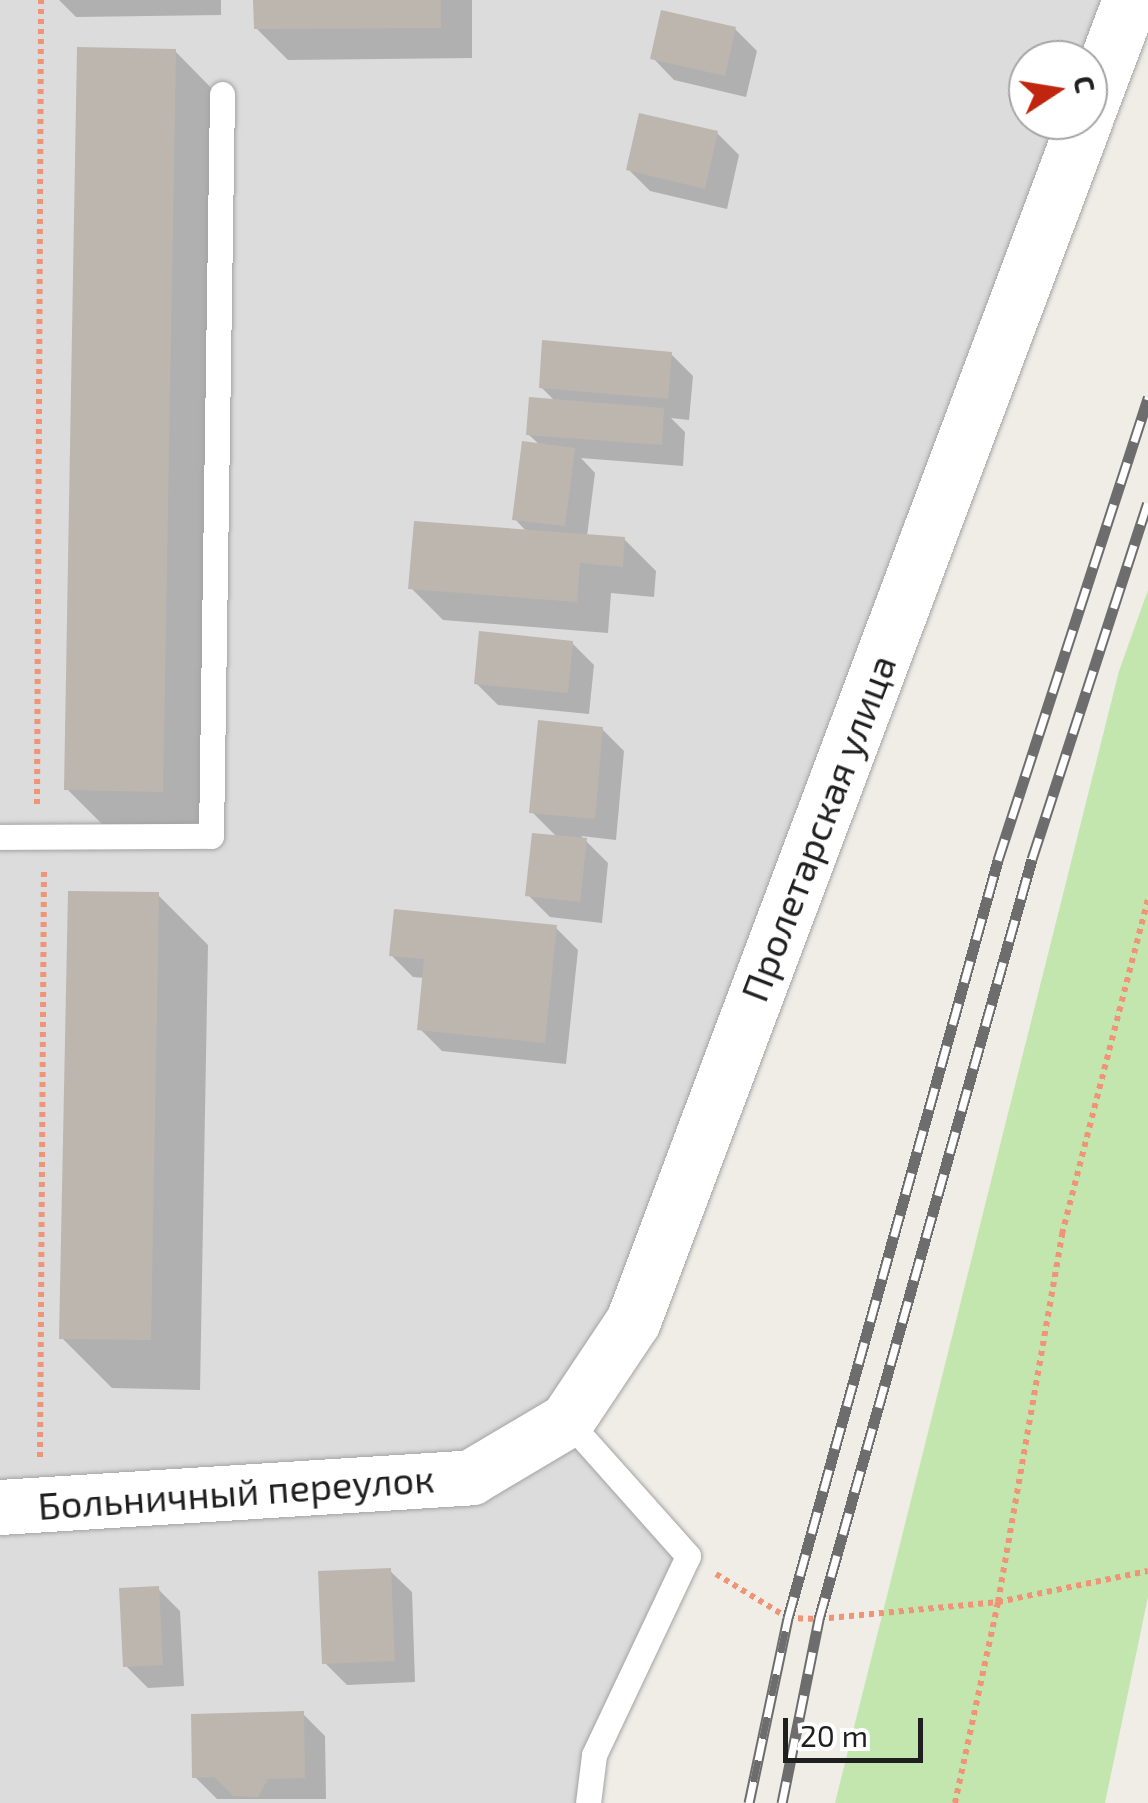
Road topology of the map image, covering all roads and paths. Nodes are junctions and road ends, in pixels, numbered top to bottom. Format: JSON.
{"nodes":[{"id":1,"x":41,"y":0,"type":"edge"},
{"id":2,"x":1130,"y":0,"type":"edge"},
{"id":3,"x":1108,"y":58,"type":"edge"},
{"id":4,"x":222,"y":94,"type":"dead end"},
{"id":5,"x":1076,"y":140,"type":"edge"},
{"id":6,"x":0,"y":837,"type":"edge"},
{"id":7,"x":37,"y":837,"type":"junction"},
{"id":8,"x":1148,"y":900,"type":"edge"},
{"id":9,"x":566,"y":1420,"type":"junction"},
{"id":10,"x":472,"y":1476,"type":"joint"},
{"id":11,"x":20,"y":1506,"type":"edge"},
{"id":12,"x":688,"y":1556,"type":"junction"},
{"id":13,"x":1148,"y":1570,"type":"edge"},
{"id":14,"x":998,"y":1602,"type":"junction"},
{"id":15,"x":588,"y":1803,"type":"edge"},
{"id":16,"x":955,"y":1803,"type":"edge"}],
"edges":[{"from":1,"to":7,"type":"path"},
{"from":2,"to":3,"type":"street"},
{"from":4,"to":7,"type":"lane"},
{"from":5,"to":9,"type":"street","name":"Пролетарская улица"},
{"from":6,"to":7,"type":"lane"},
{"from":7,"to":11,"type":"path"},
{"from":8,"to":14,"type":"path"},
{"from":9,"to":10,"type":"street","name":"Пролетарская улица"},
{"from":9,"to":12,"type":"lane"},
{"from":10,"to":11,"type":"street","name":"Больничный переулок"},
{"from":12,"to":14,"type":"path"},
{"from":12,"to":15,"type":"lane"},
{"from":13,"to":14,"type":"path"},
{"from":14,"to":16,"type":"path"}]}
